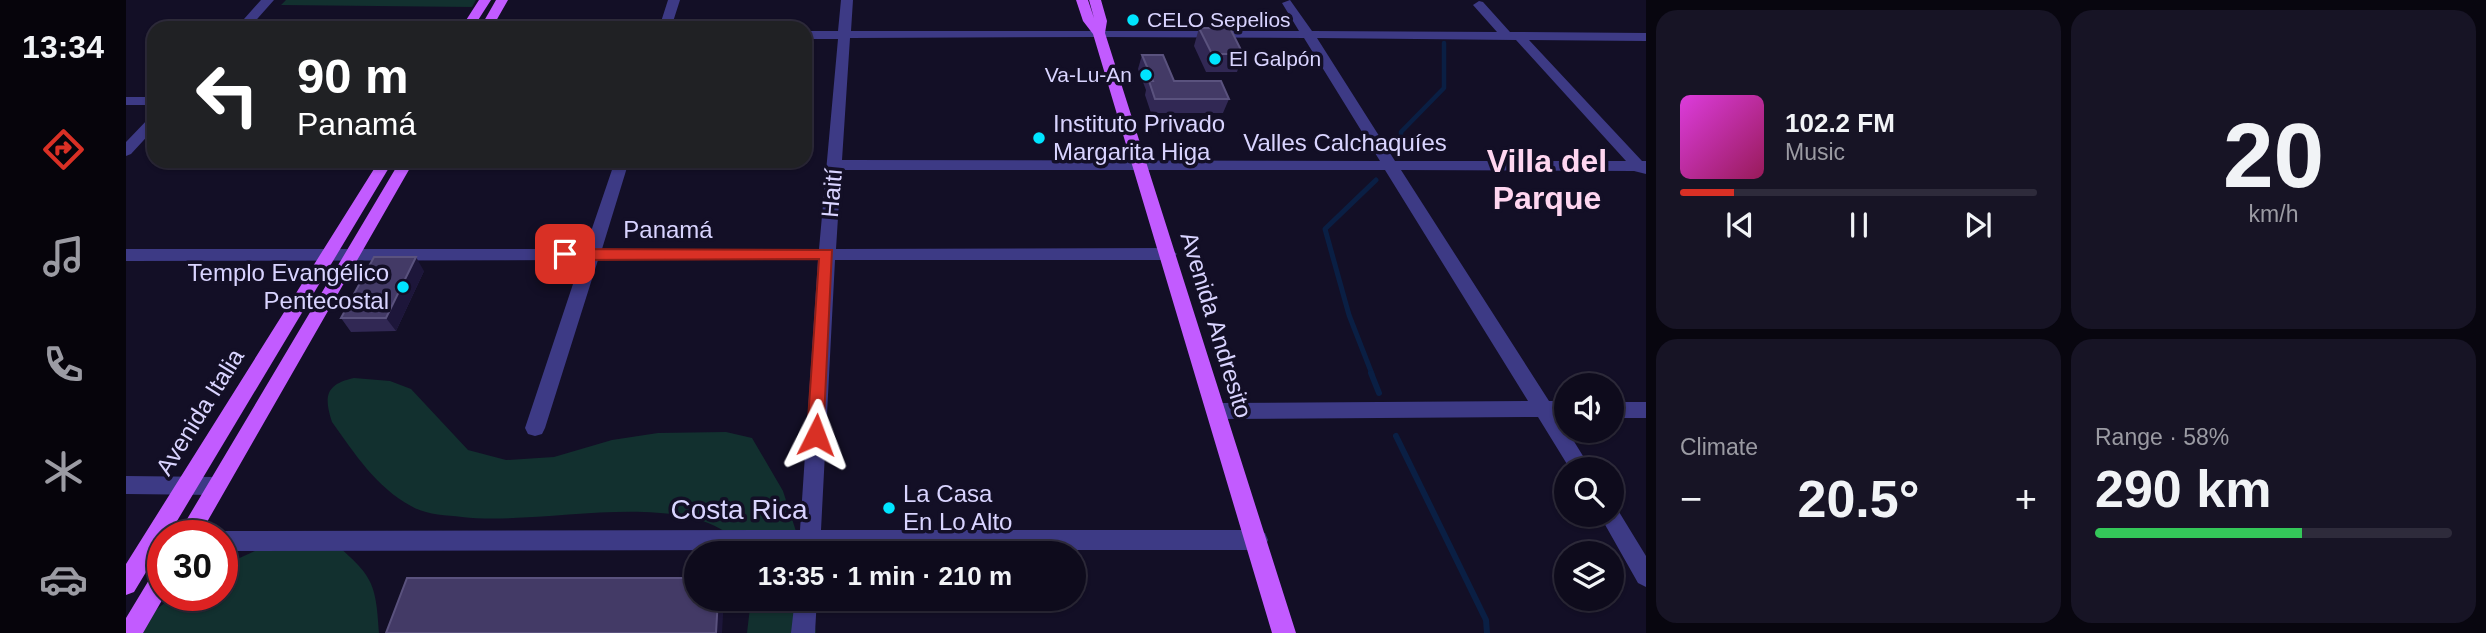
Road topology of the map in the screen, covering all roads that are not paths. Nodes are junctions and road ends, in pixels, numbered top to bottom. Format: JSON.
{"nodes":[{"id":1,"x":268,"y":0,"type":"edge"},
{"id":2,"x":485,"y":0,"type":"edge"},
{"id":3,"x":502,"y":0,"type":"edge"},
{"id":4,"x":674,"y":0,"type":"edge"},
{"id":5,"x":847,"y":0,"type":"edge"},
{"id":6,"x":1082,"y":0,"type":"edge"},
{"id":7,"x":1095,"y":0,"type":"edge"},
{"id":8,"x":1288,"y":3,"type":"dead end"},
{"id":9,"x":1479,"y":5,"type":"dead end"},
{"id":10,"x":248,"y":21,"type":"edge"},
{"id":11,"x":472,"y":21,"type":"edge"},
{"id":12,"x":490,"y":21,"type":"edge"},
{"id":13,"x":667,"y":21,"type":"edge"},
{"id":14,"x":1099,"y":33,"type":"junction"},
{"id":15,"x":1307,"y":34,"type":"junction"},
{"id":16,"x":812,"y":35,"type":"edge"},
{"id":17,"x":846,"y":35,"type":"junction"},
{"id":18,"x":1513,"y":36,"type":"junction"},
{"id":19,"x":1646,"y":37,"type":"edge"},
{"id":20,"x":126,"y":101,"type":"edge"},
{"id":21,"x":147,"y":101,"type":"edge"},
{"id":22,"x":147,"y":128,"type":"edge"},
{"id":23,"x":126,"y":151,"type":"edge"},
{"id":24,"x":834,"y":166,"type":"junction"},
{"id":25,"x":1140,"y":166,"type":"junction"},
{"id":26,"x":1391,"y":166,"type":"junction"},
{"id":27,"x":382,"y":168,"type":"edge"},
{"id":28,"x":403,"y":168,"type":"edge"},
{"id":29,"x":620,"y":168,"type":"edge"},
{"id":30,"x":1643,"y":168,"type":"edge"},
{"id":31,"x":328,"y":254,"type":"junction"},
{"id":32,"x":352,"y":254,"type":"junction"},
{"id":33,"x":592,"y":254,"type":"junction"},
{"id":34,"x":827,"y":254,"type":"junction"},
{"id":35,"x":1169,"y":254,"type":"junction"},
{"id":36,"x":126,"y":255,"type":"edge"},
{"id":37,"x":1545,"y":409,"type":"junction"},
{"id":38,"x":1554,"y":409,"type":"edge"},
{"id":39,"x":1624,"y":410,"type":"edge"},
{"id":40,"x":1646,"y":410,"type":"edge"},
{"id":41,"x":1217,"y":411,"type":"junction"},
{"id":42,"x":535,"y":428,"type":"dead end"},
{"id":43,"x":1574,"y":457,"type":"edge"},
{"id":44,"x":126,"y":485,"type":"edge"},
{"id":45,"x":186,"y":485,"type":"junction"},
{"id":46,"x":216,"y":486,"type":"junction"},
{"id":47,"x":168,"y":520,"type":"edge"},
{"id":48,"x":196,"y":520,"type":"edge"},
{"id":49,"x":1617,"y":527,"type":"edge"},
{"id":50,"x":1257,"y":540,"type":"junction"},
{"id":51,"x":238,"y":541,"type":"edge"},
{"id":52,"x":810,"y":541,"type":"edge"},
{"id":53,"x":1086,"y":542,"type":"edge"},
{"id":54,"x":684,"y":545,"type":"edge"},
{"id":55,"x":147,"y":555,"type":"edge"},
{"id":56,"x":1646,"y":576,"type":"edge"},
{"id":57,"x":126,"y":583,"type":"edge"},
{"id":58,"x":147,"y":604,"type":"edge"},
{"id":59,"x":805,"y":611,"type":"edge"},
{"id":60,"x":130,"y":633,"type":"edge"},
{"id":61,"x":803,"y":633,"type":"edge"},
{"id":62,"x":1284,"y":633,"type":"edge"}],
"edges":[{"from":1,"to":10,"type":"street"},
{"from":2,"to":11,"type":"main road"},
{"from":3,"to":12,"type":"main road"},
{"from":4,"to":13,"type":"street"},
{"from":5,"to":17,"type":"street","name":"Haití"},
{"from":6,"to":14,"type":"main road","name":"Avenida Andresito"},
{"from":7,"to":14,"type":"main road","name":"Avenida Andresito"},
{"from":8,"to":15,"type":"street"},
{"from":9,"to":18,"type":"street"},
{"from":14,"to":15,"type":"street"},
{"from":14,"to":17,"type":"street"},
{"from":14,"to":25,"type":"main road","name":"Avenida Andresito"},
{"from":15,"to":18,"type":"street"},
{"from":15,"to":26,"type":"street"},
{"from":16,"to":17,"type":"street"},
{"from":17,"to":24,"type":"street","name":"Haití"},
{"from":18,"to":19,"type":"street"},
{"from":18,"to":30,"type":"street"},
{"from":20,"to":21,"type":"street"},
{"from":22,"to":23,"type":"street"},
{"from":24,"to":25,"type":"street","name":"Valles Calchaquíes"},
{"from":24,"to":34,"type":"street","name":"Haití"},
{"from":25,"to":26,"type":"street","name":"Valles Calchaquíes"},
{"from":25,"to":35,"type":"main road","name":"Avenida Andresito"},
{"from":26,"to":30,"type":"street","name":"Valles Calchaquíes"},
{"from":26,"to":37,"type":"street"},
{"from":27,"to":31,"type":"main road","name":"Avenida Italia"},
{"from":28,"to":32,"type":"main road","name":"Avenida Italia"},
{"from":29,"to":33,"type":"street"},
{"from":31,"to":32,"type":"street","name":"Panamá"},
{"from":31,"to":36,"type":"street","name":"Panamá"},
{"from":31,"to":45,"type":"main road","name":"Avenida Italia"},
{"from":32,"to":33,"type":"street","name":"Panamá"},
{"from":32,"to":46,"type":"main road","name":"Avenida Italia"},
{"from":33,"to":34,"type":"street","name":"Panamá"},
{"from":33,"to":42,"type":"street"},
{"from":34,"to":35,"type":"street","name":"Panamá"},
{"from":34,"to":52,"type":"street","name":"Haití"},
{"from":35,"to":41,"type":"main road","name":"Avenida Andresito"},
{"from":37,"to":38,"type":"street"},
{"from":37,"to":41,"type":"street"},
{"from":37,"to":43,"type":"street"},
{"from":39,"to":40,"type":"street"},
{"from":41,"to":50,"type":"main road","name":"Avenida Andresito"},
{"from":44,"to":45,"type":"street"},
{"from":45,"to":46,"type":"street"},
{"from":45,"to":47,"type":"main road","name":"Avenida Italia"},
{"from":46,"to":48,"type":"main road","name":"Avenida Italia"},
{"from":49,"to":56,"type":"street"},
{"from":50,"to":53,"type":"street","name":"Costa Rica"},
{"from":50,"to":62,"type":"main road","name":"Avenida Andresito"},
{"from":51,"to":54,"type":"street","name":"Costa Rica"},
{"from":55,"to":57,"type":"main road","name":"Avenida Italia"},
{"from":58,"to":60,"type":"main road"},
{"from":59,"to":61,"type":"street"}]}
